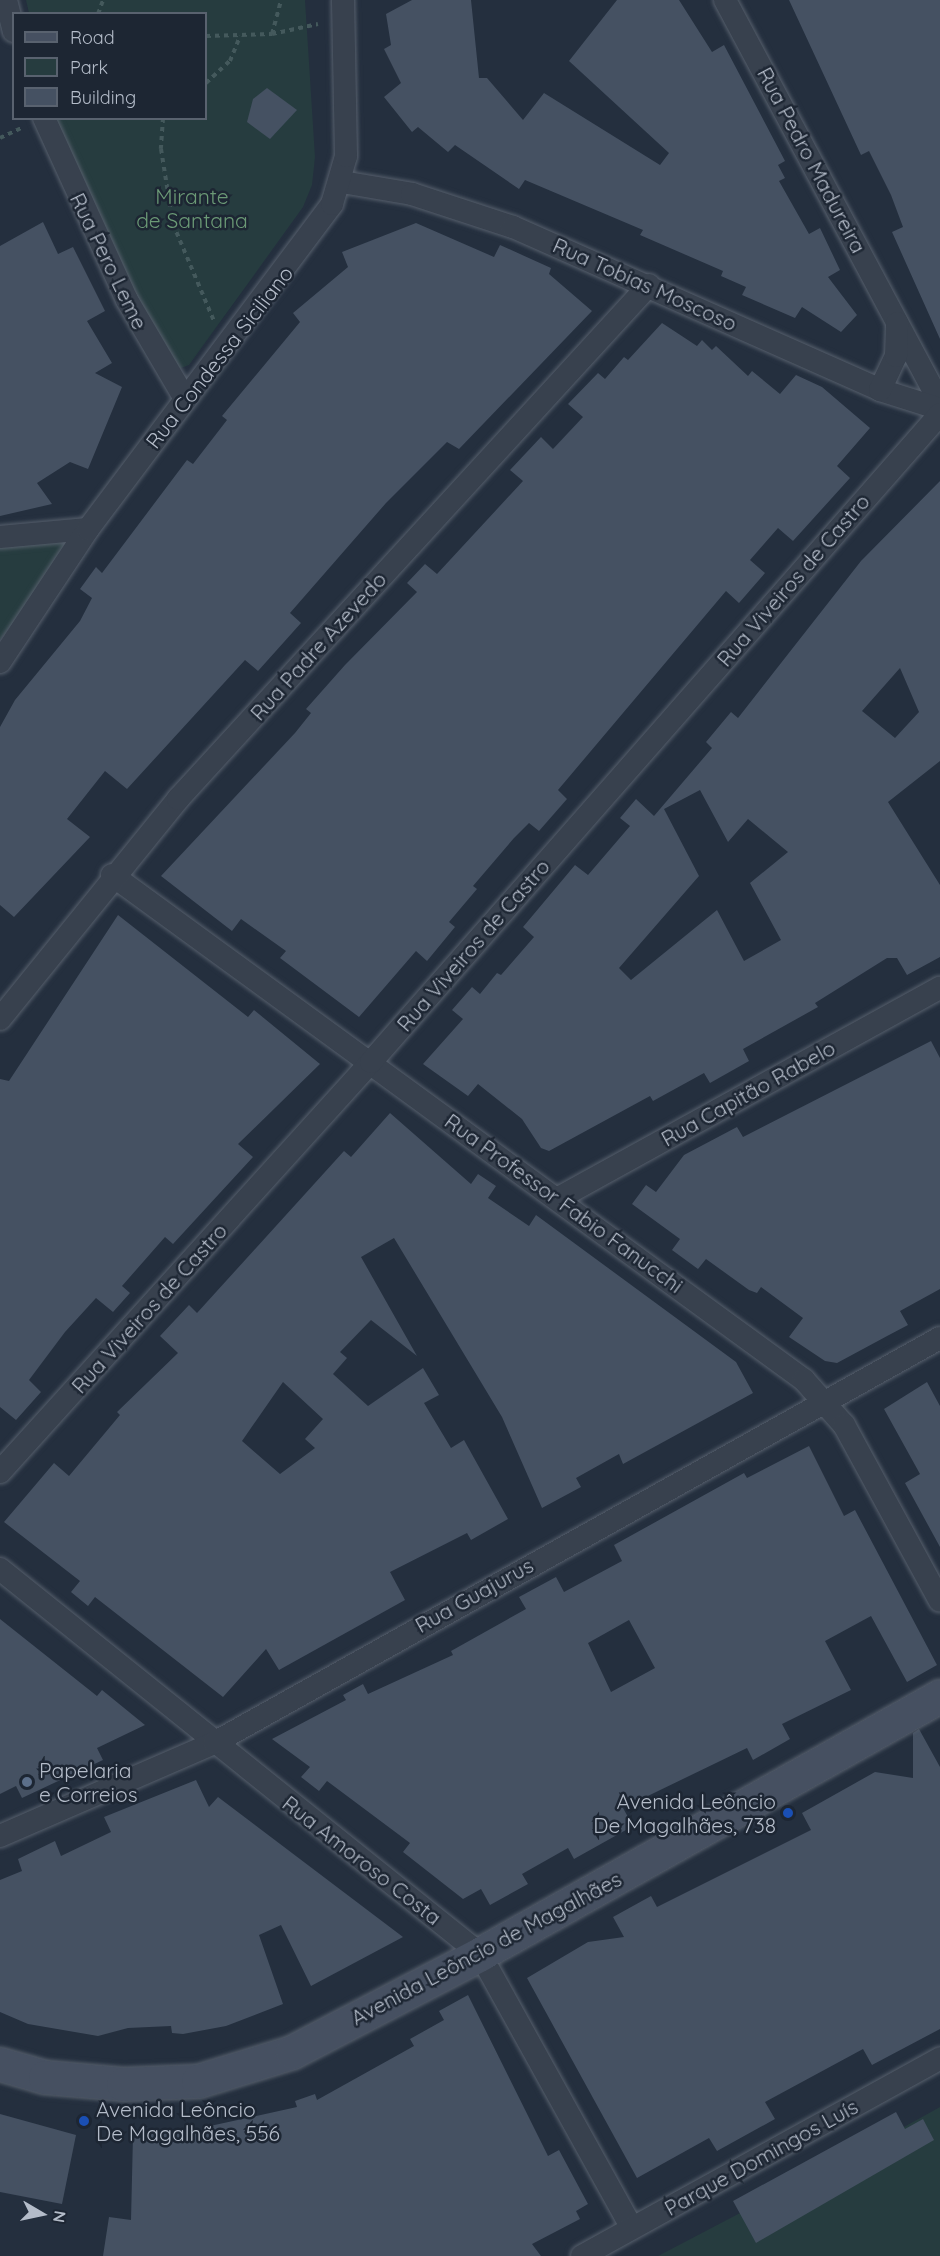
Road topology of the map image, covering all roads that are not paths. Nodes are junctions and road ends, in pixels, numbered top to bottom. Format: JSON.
{"nodes":[{"id":1,"x":6,"y":0,"type":"edge"},
{"id":2,"x":725,"y":0,"type":"edge"},
{"id":3,"x":344,"y":9,"type":"edge"},
{"id":4,"x":12,"y":23,"type":"edge"},
{"id":5,"x":45,"y":120,"type":"edge"},
{"id":6,"x":342,"y":182,"type":"junction"},
{"id":7,"x":649,"y":285,"type":"junction"},
{"id":8,"x":897,"y":321,"type":"junction"},
{"id":9,"x":880,"y":390,"type":"junction"},
{"id":10,"x":185,"y":399,"type":"junction"},
{"id":11,"x":940,"y":403,"type":"edge"},
{"id":12,"x":940,"y":409,"type":"edge"},
{"id":13,"x":940,"y":414,"type":"edge"},
{"id":14,"x":88,"y":529,"type":"junction"},
{"id":15,"x":0,"y":537,"type":"edge"},
{"id":16,"x":0,"y":662,"type":"edge"},
{"id":17,"x":112,"y":875,"type":"junction"},
{"id":18,"x":940,"y":988,"type":"edge"},
{"id":19,"x":0,"y":1019,"type":"edge"},
{"id":20,"x":371,"y":1062,"type":"junction"},
{"id":21,"x":557,"y":1199,"type":"junction"},
{"id":22,"x":940,"y":1338,"type":"edge"},
{"id":23,"x":825,"y":1400,"type":"junction"},
{"id":24,"x":0,"y":1472,"type":"edge"},
{"id":25,"x":0,"y":1569,"type":"edge"},
{"id":26,"x":940,"y":1601,"type":"edge"},
{"id":27,"x":940,"y":1696,"type":"edge"},
{"id":28,"x":214,"y":1743,"type":"junction"},
{"id":29,"x":0,"y":1836,"type":"edge"},
{"id":30,"x":480,"y":1954,"type":"junction"},
{"id":31,"x":940,"y":2058,"type":"edge"},
{"id":32,"x":0,"y":2064,"type":"edge"},
{"id":33,"x":632,"y":2228,"type":"junction"},
{"id":34,"x":582,"y":2256,"type":"edge"}],
"edges":[{"from":1,"to":4,"type":"street"},
{"from":2,"to":8,"type":"street","name":"Rua Pedro Madureira"},
{"from":3,"to":6,"type":"street"},
{"from":5,"to":10,"type":"street","name":"Rua Pero Leme"},
{"from":6,"to":7,"type":"street","name":"Rua Tobias Moscoso"},
{"from":6,"to":10,"type":"street","name":"Rua Condessa Siciliano"},
{"from":7,"to":9,"type":"street","name":"Rua Tobias Moscoso"},
{"from":7,"to":17,"type":"street","name":"Rua Padre Azevedo"},
{"from":8,"to":9,"type":"street","name":"Rua Pedro Madureira"},
{"from":8,"to":11,"type":"street","name":"Rua Pedro Madureira"},
{"from":9,"to":12,"type":"street","name":"Rua Tobias Moscoso"},
{"from":10,"to":14,"type":"street","name":"Rua Condessa Siciliano"},
{"from":13,"to":20,"type":"street","name":"Rua Viveiros de Castro"},
{"from":14,"to":15,"type":"street"},
{"from":14,"to":16,"type":"street","name":"Rua Condessa Siciliano"},
{"from":17,"to":19,"type":"street","name":"Rua Padre Azevedo"},
{"from":17,"to":20,"type":"street","name":"Rua Professor Fabio Fanucchi"},
{"from":18,"to":21,"type":"street","name":"Rua Capitão Rabelo"},
{"from":20,"to":21,"type":"street","name":"Rua Professor Fabio Fanucchi"},
{"from":20,"to":24,"type":"street","name":"Rua Viveiros de Castro"},
{"from":21,"to":23,"type":"street","name":"Rua Professor Fabio Fanucchi"},
{"from":22,"to":23,"type":"street","name":"Rua Guajurus"},
{"from":23,"to":26,"type":"street","name":"Rua Professor Fabio Fanucchi"},
{"from":23,"to":28,"type":"street","name":"Rua Guajurus"},
{"from":25,"to":28,"type":"street","name":"Rua Amoroso Costa"},
{"from":27,"to":30,"type":"main road","name":"Avenida Leôncio de Magalhães"},
{"from":28,"to":29,"type":"street","name":"Rua Guajurus"},
{"from":28,"to":30,"type":"street","name":"Rua Amoroso Costa"},
{"from":30,"to":32,"type":"main road","name":"Avenida Leôncio de Magalhães"},
{"from":30,"to":33,"type":"street","name":"Rua Amoroso Costa"},
{"from":31,"to":33,"type":"street","name":"Parque Domingos Luís"},
{"from":33,"to":34,"type":"street","name":"Parque Domingos Luís"}]}
